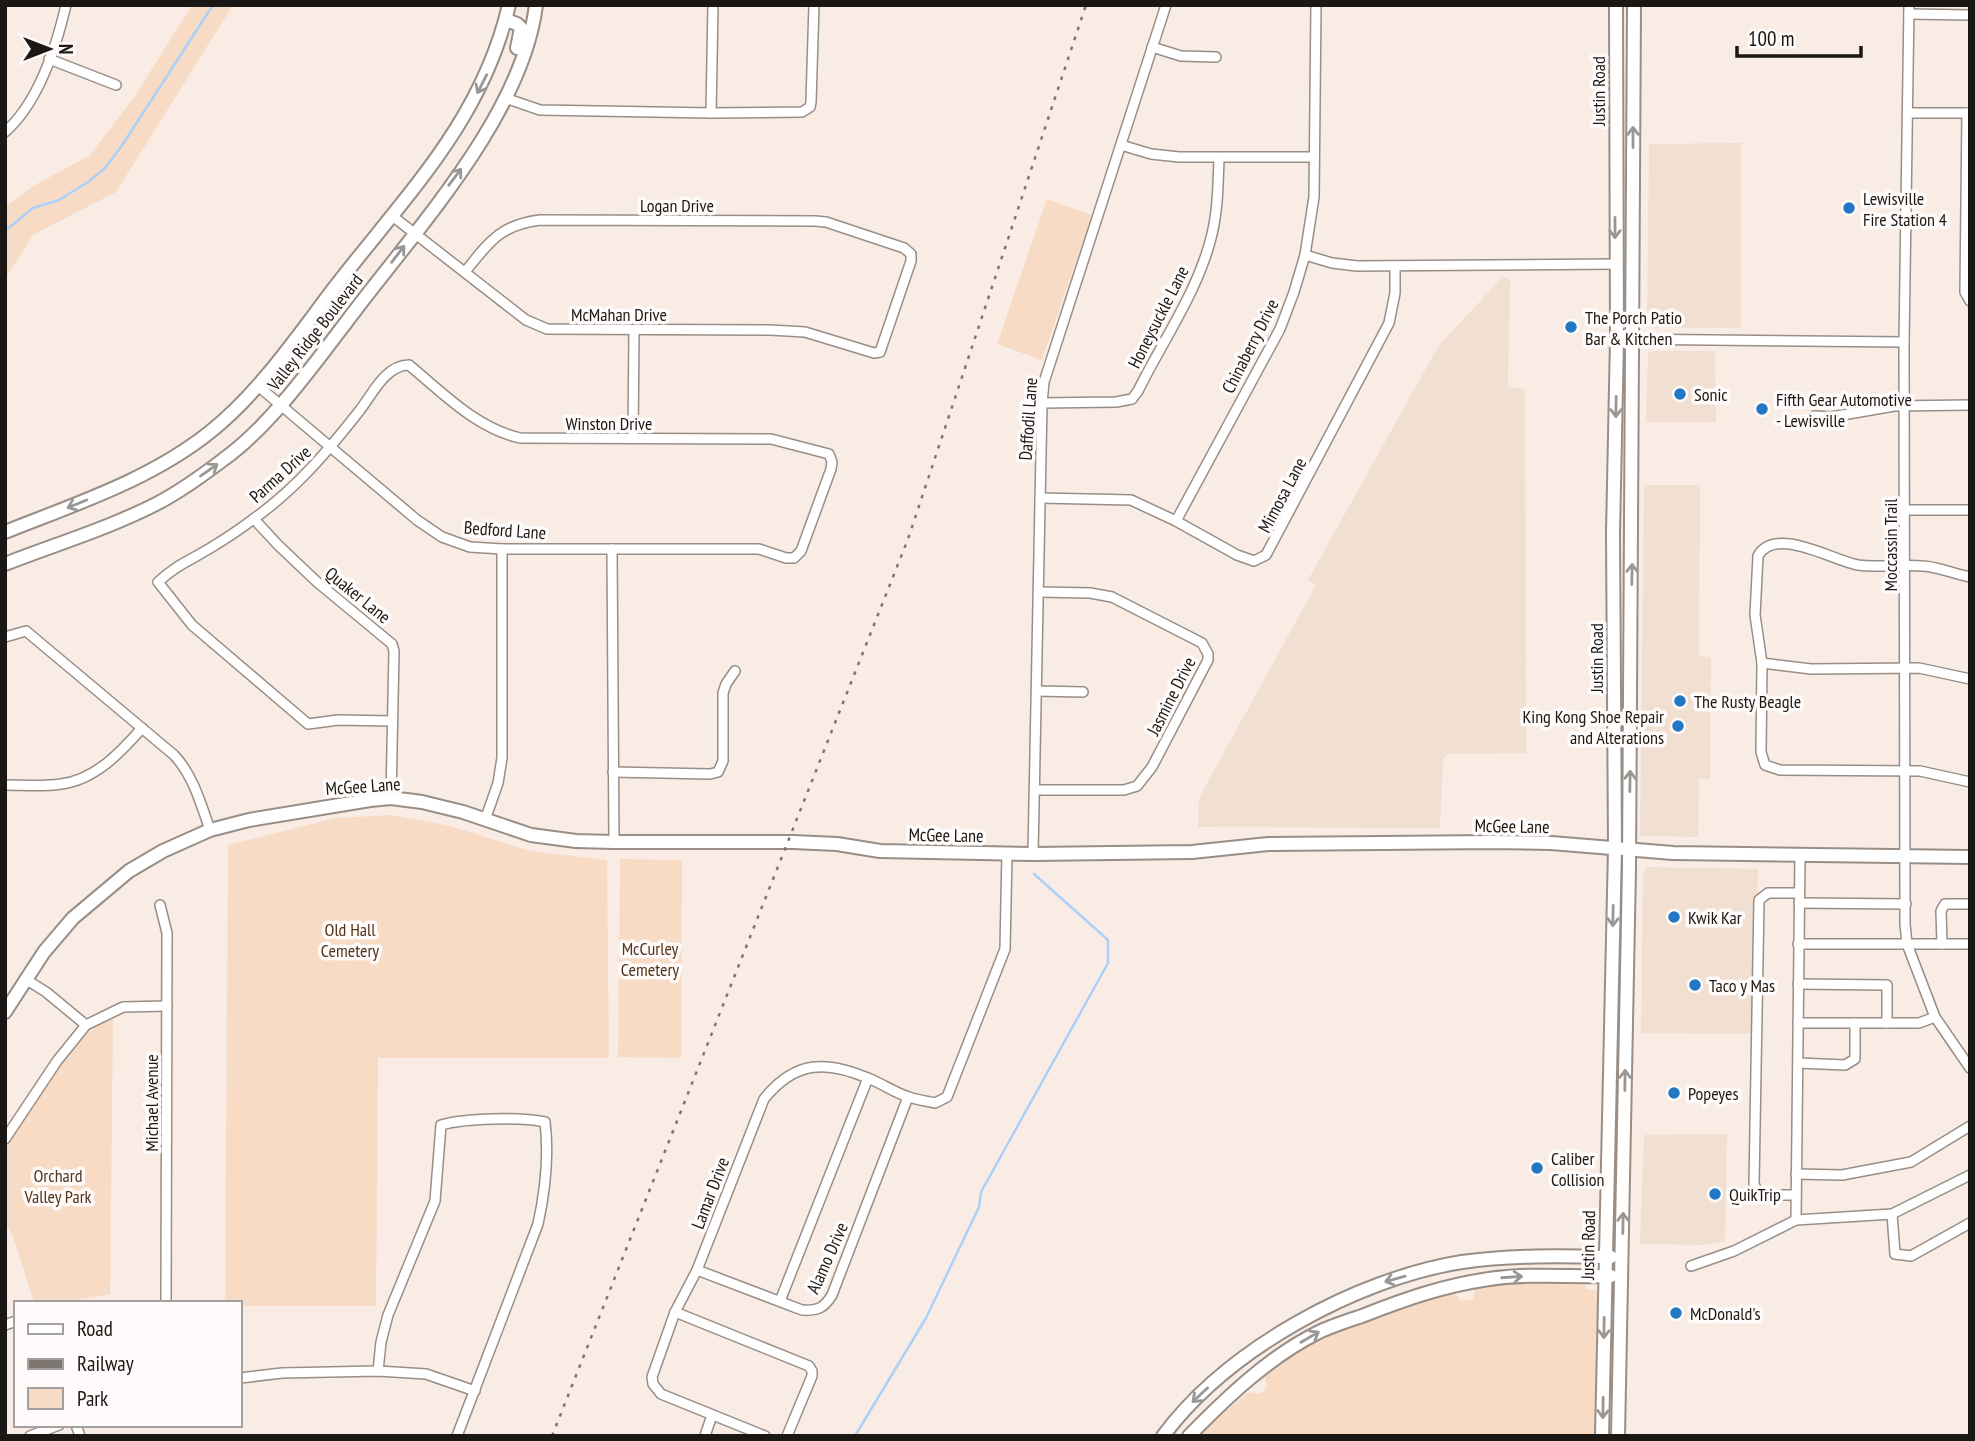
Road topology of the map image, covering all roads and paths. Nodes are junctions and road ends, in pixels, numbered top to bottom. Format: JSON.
{"nodes":[{"id":1,"x":66,"y":5,"type":"edge"},
{"id":2,"x":509,"y":5,"type":"edge"},
{"id":3,"x":536,"y":5,"type":"edge"},
{"id":4,"x":713,"y":5,"type":"edge"},
{"id":5,"x":814,"y":5,"type":"edge"},
{"id":6,"x":1166,"y":5,"type":"edge"},
{"id":7,"x":1316,"y":5,"type":"edge"},
{"id":8,"x":1616,"y":5,"type":"edge"},
{"id":9,"x":1634,"y":5,"type":"edge"},
{"id":10,"x":1909,"y":10,"type":"edge"},
{"id":11,"x":1970,"y":15,"type":"edge"},
{"id":12,"x":506,"y":20,"type":"junction"},
{"id":13,"x":1633,"y":36,"type":"junction"},
{"id":14,"x":1615,"y":39,"type":"junction"},
{"id":15,"x":1152,"y":47,"type":"junction"},
{"id":16,"x":1216,"y":57,"type":"dead end"},
{"id":17,"x":48,"y":60,"type":"junction"},
{"id":18,"x":513,"y":79,"type":"junction"},
{"id":19,"x":116,"y":85,"type":"dead end"},
{"id":20,"x":505,"y":98,"type":"junction"},
{"id":21,"x":711,"y":113,"type":"junction"},
{"id":22,"x":1909,"y":113,"type":"junction"},
{"id":23,"x":1968,"y":113,"type":"edge"},
{"id":24,"x":5,"y":132,"type":"edge"},
{"id":25,"x":1121,"y":145,"type":"junction"},
{"id":26,"x":1219,"y":158,"type":"junction"},
{"id":27,"x":1314,"y":158,"type":"junction"},
{"id":28,"x":1615,"y":192,"type":"junction"},
{"id":29,"x":1633,"y":192,"type":"junction"},
{"id":30,"x":1968,"y":208,"type":"edge"},
{"id":31,"x":391,"y":215,"type":"junction"},
{"id":32,"x":415,"y":232,"type":"junction"},
{"id":33,"x":1305,"y":255,"type":"junction"},
{"id":34,"x":1616,"y":264,"type":"junction"},
{"id":35,"x":1395,"y":266,"type":"junction"},
{"id":36,"x":465,"y":272,"type":"junction"},
{"id":37,"x":1970,"y":300,"type":"edge"},
{"id":38,"x":634,"y":330,"type":"junction"},
{"id":39,"x":1633,"y":338,"type":"junction"},
{"id":40,"x":1617,"y":339,"type":"junction"},
{"id":41,"x":1904,"y":342,"type":"junction"},
{"id":42,"x":880,"y":352,"type":"joint"},
{"id":43,"x":402,"y":365,"type":"joint"},
{"id":44,"x":258,"y":386,"type":"junction"},
{"id":45,"x":279,"y":404,"type":"junction"},
{"id":46,"x":1042,"y":404,"type":"junction"},
{"id":47,"x":1970,"y":405,"type":"edge"},
{"id":48,"x":1905,"y":406,"type":"junction"},
{"id":49,"x":1814,"y":416,"type":"dead end"},
{"id":50,"x":633,"y":438,"type":"junction"},
{"id":51,"x":331,"y":447,"type":"junction"},
{"id":52,"x":1040,"y":498,"type":"junction"},
{"id":53,"x":1905,"y":510,"type":"junction"},
{"id":54,"x":1970,"y":510,"type":"edge"},
{"id":55,"x":254,"y":519,"type":"junction"},
{"id":56,"x":1176,"y":521,"type":"junction"},
{"id":57,"x":5,"y":532,"type":"edge"},
{"id":58,"x":502,"y":549,"type":"junction"},
{"id":59,"x":612,"y":550,"type":"junction"},
{"id":60,"x":801,"y":551,"type":"joint"},
{"id":61,"x":5,"y":564,"type":"edge"},
{"id":62,"x":1905,"y":566,"type":"junction"},
{"id":63,"x":1970,"y":578,"type":"edge"},
{"id":64,"x":1039,"y":592,"type":"junction"},
{"id":65,"x":1614,"y":609,"type":"junction"},
{"id":66,"x":1632,"y":610,"type":"junction"},
{"id":67,"x":5,"y":637,"type":"edge"},
{"id":68,"x":1762,"y":663,"type":"junction"},
{"id":69,"x":1906,"y":667,"type":"junction"},
{"id":70,"x":735,"y":671,"type":"dead end"},
{"id":71,"x":1970,"y":679,"type":"edge"},
{"id":72,"x":1037,"y":691,"type":"junction"},
{"id":73,"x":1083,"y":692,"type":"dead end"},
{"id":74,"x":392,"y":721,"type":"junction"},
{"id":75,"x":142,"y":728,"type":"junction"},
{"id":76,"x":1906,"y":771,"type":"junction"},
{"id":77,"x":613,"y":772,"type":"junction"},
{"id":78,"x":1970,"y":782,"type":"edge"},
{"id":79,"x":5,"y":785,"type":"edge"},
{"id":80,"x":1035,"y":790,"type":"junction"},
{"id":81,"x":391,"y":798,"type":"junction"},
{"id":82,"x":485,"y":820,"type":"junction"},
{"id":83,"x":211,"y":830,"type":"junction"},
{"id":84,"x":614,"y":842,"type":"junction"},
{"id":85,"x":1615,"y":848,"type":"junction"},
{"id":86,"x":1629,"y":849,"type":"junction"},
{"id":87,"x":1007,"y":853,"type":"junction"},
{"id":88,"x":1033,"y":854,"type":"junction"},
{"id":89,"x":1800,"y":855,"type":"junction"},
{"id":90,"x":1905,"y":857,"type":"junction"},
{"id":91,"x":1970,"y":858,"type":"edge"},
{"id":92,"x":1799,"y":898,"type":"junction"},
{"id":93,"x":1906,"y":904,"type":"junction"},
{"id":94,"x":1970,"y":904,"type":"edge"},
{"id":95,"x":160,"y":905,"type":"dead end"},
{"id":96,"x":1798,"y":944,"type":"junction"},
{"id":97,"x":1908,"y":944,"type":"junction"},
{"id":98,"x":1942,"y":944,"type":"junction"},
{"id":99,"x":1970,"y":944,"type":"edge"},
{"id":100,"x":27,"y":979,"type":"junction"},
{"id":101,"x":1798,"y":984,"type":"junction"},
{"id":102,"x":167,"y":1006,"type":"junction"},
{"id":103,"x":5,"y":1012,"type":"edge"},
{"id":104,"x":1935,"y":1017,"type":"junction"},
{"id":105,"x":1798,"y":1023,"type":"junction"},
{"id":106,"x":1855,"y":1023,"type":"junction"},
{"id":107,"x":1887,"y":1023,"type":"junction"},
{"id":108,"x":86,"y":1025,"type":"junction"},
{"id":109,"x":1798,"y":1063,"type":"junction"},
{"id":110,"x":1970,"y":1068,"type":"edge"},
{"id":111,"x":868,"y":1078,"type":"junction"},
{"id":112,"x":908,"y":1097,"type":"junction"},
{"id":113,"x":1970,"y":1126,"type":"edge"},
{"id":114,"x":5,"y":1139,"type":"edge"},
{"id":115,"x":1796,"y":1174,"type":"junction"},
{"id":116,"x":1970,"y":1175,"type":"edge"},
{"id":117,"x":1796,"y":1195,"type":"junction"},
{"id":118,"x":1892,"y":1214,"type":"junction"},
{"id":119,"x":1796,"y":1220,"type":"junction"},
{"id":120,"x":1970,"y":1223,"type":"edge"},
{"id":121,"x":1604,"y":1257,"type":"junction"},
{"id":122,"x":1622,"y":1257,"type":"junction"},
{"id":123,"x":1461,"y":1262,"type":"junction"},
{"id":124,"x":1691,"y":1266,"type":"dead end"},
{"id":125,"x":697,"y":1270,"type":"junction"},
{"id":126,"x":1604,"y":1276,"type":"junction"},
{"id":127,"x":1622,"y":1276,"type":"junction"},
{"id":128,"x":1468,"y":1283,"type":"junction"},
{"id":129,"x":166,"y":1301,"type":"edge"},
{"id":130,"x":780,"y":1301,"type":"junction"},
{"id":131,"x":676,"y":1312,"type":"junction"},
{"id":132,"x":1243,"y":1359,"type":"junction"},
{"id":133,"x":378,"y":1371,"type":"junction"},
{"id":134,"x":1254,"y":1376,"type":"junction"},
{"id":135,"x":242,"y":1378,"type":"edge"},
{"id":136,"x":475,"y":1391,"type":"junction"},
{"id":137,"x":712,"y":1415,"type":"junction"},
{"id":138,"x":54,"y":1427,"type":"edge"},
{"id":139,"x":30,"y":1436,"type":"edge"},
{"id":140,"x":457,"y":1436,"type":"edge"},
{"id":141,"x":705,"y":1436,"type":"edge"},
{"id":142,"x":765,"y":1436,"type":"edge"},
{"id":143,"x":787,"y":1436,"type":"edge"},
{"id":144,"x":1163,"y":1436,"type":"edge"},
{"id":145,"x":1189,"y":1436,"type":"edge"},
{"id":146,"x":1602,"y":1436,"type":"edge"},
{"id":147,"x":1618,"y":1436,"type":"edge"}],
"edges":[{"from":1,"to":17,"type":"street"},
{"from":2,"to":12,"type":"main road","name":"Valley Ridge Boulevard"},
{"from":3,"to":18,"type":"main road","name":"Valley Ridge Boulevard"},
{"from":4,"to":21,"type":"street"},
{"from":5,"to":21,"type":"street"},
{"from":6,"to":15,"type":"street","name":"Daffodil Lane"},
{"from":7,"to":27,"type":"street","name":"Chinaberry Drive"},
{"from":8,"to":14,"type":"main road","name":"Justin Road"},
{"from":9,"to":13,"type":"main road","name":"Justin Road"},
{"from":10,"to":11,"type":"street"},
{"from":10,"to":22,"type":"street","name":"Moccassin Trail"},
{"from":12,"to":18,"type":"main road"},
{"from":12,"to":31,"type":"main road","name":"Valley Ridge Boulevard","one_way":true},
{"from":13,"to":14,"type":"main road"},
{"from":29,"to":13,"type":"main road","name":"Justin Road","one_way":true},
{"from":14,"to":28,"type":"main road","name":"Justin Road"},
{"from":15,"to":16,"type":"street"},
{"from":15,"to":25,"type":"street","name":"Daffodil Lane"},
{"from":17,"to":19,"type":"street"},
{"from":17,"to":24,"type":"street"},
{"from":18,"to":20,"type":"main road","name":"Valley Ridge Boulevard"},
{"from":20,"to":21,"type":"street"},
{"from":32,"to":20,"type":"main road","name":"Valley Ridge Boulevard","one_way":true},
{"from":22,"to":23,"type":"street"},
{"from":22,"to":41,"type":"street","name":"Moccassin Trail"},
{"from":23,"to":30,"type":"street"},
{"from":25,"to":26,"type":"street"},
{"from":25,"to":46,"type":"street","name":"Daffodil Lane"},
{"from":26,"to":27,"type":"street"},
{"from":26,"to":46,"type":"street","name":"Honeysuckle Lane"},
{"from":27,"to":33,"type":"street","name":"Chinaberry Drive"},
{"from":28,"to":29,"type":"main road"},
{"from":28,"to":34,"type":"main road","name":"Justin Road","one_way":true},
{"from":29,"to":39,"type":"main road","name":"Justin Road"},
{"from":30,"to":37,"type":"street"},
{"from":31,"to":32,"type":"street","name":"McMahan Drive"},
{"from":31,"to":44,"type":"main road","name":"Valley Ridge Boulevard"},
{"from":32,"to":36,"type":"street","name":"McMahan Drive"},
{"from":45,"to":32,"type":"main road","name":"Valley Ridge Boulevard","one_way":true},
{"from":33,"to":35,"type":"street"},
{"from":33,"to":56,"type":"street","name":"Chinaberry Drive"},
{"from":34,"to":35,"type":"street"},
{"from":34,"to":40,"type":"main road","name":"Justin Road"},
{"from":35,"to":56,"type":"street","name":"Mimosa Lane"},
{"from":36,"to":38,"type":"street","name":"McMahan Drive"},
{"from":36,"to":42,"type":"street","name":"Logan Drive"},
{"from":38,"to":42,"type":"street","name":"McMahan Drive"},
{"from":38,"to":50,"type":"street"},
{"from":39,"to":40,"type":"street"},
{"from":39,"to":41,"type":"street"},
{"from":66,"to":39,"type":"main road","name":"Justin Road","one_way":true},
{"from":40,"to":65,"type":"main road","name":"Justin Road","one_way":true},
{"from":41,"to":48,"type":"street","name":"Moccassin Trail"},
{"from":43,"to":50,"type":"street","name":"Winston Drive"},
{"from":43,"to":51,"type":"street","name":"Parma Drive"},
{"from":44,"to":45,"type":"street","name":"Bedford Lane"},
{"from":44,"to":57,"type":"main road","name":"Valley Ridge Boulevard","one_way":true},
{"from":45,"to":51,"type":"street","name":"Bedford Lane"},
{"from":61,"to":45,"type":"main road","name":"Valley Ridge Boulevard","one_way":true},
{"from":46,"to":52,"type":"street","name":"Daffodil Lane"},
{"from":47,"to":48,"type":"street"},
{"from":48,"to":49,"type":"street"},
{"from":48,"to":53,"type":"street","name":"Moccassin Trail"},
{"from":50,"to":60,"type":"street","name":"Winston Drive"},
{"from":51,"to":55,"type":"street","name":"Parma Drive"},
{"from":51,"to":58,"type":"street","name":"Bedford Lane"},
{"from":52,"to":56,"type":"street","name":"Mimosa Lane"},
{"from":52,"to":64,"type":"street","name":"Daffodil Lane"},
{"from":53,"to":54,"type":"street"},
{"from":53,"to":62,"type":"street","name":"Moccassin Trail"},
{"from":55,"to":74,"type":"street","name":"Quaker Lane"},
{"from":55,"to":74,"type":"street","name":"Parma Drive"},
{"from":58,"to":59,"type":"street","name":"Bedford Lane"},
{"from":58,"to":82,"type":"street"},
{"from":59,"to":60,"type":"street","name":"Bedford Lane"},
{"from":59,"to":77,"type":"street"},
{"from":62,"to":63,"type":"street"},
{"from":62,"to":68,"type":"street"},
{"from":62,"to":69,"type":"street","name":"Moccassin Trail"},
{"from":64,"to":72,"type":"street","name":"Daffodil Lane"},
{"from":64,"to":80,"type":"street","name":"Jasmine Drive"},
{"from":65,"to":66,"type":"main road"},
{"from":65,"to":85,"type":"main road","name":"Justin Road"},
{"from":86,"to":66,"type":"main road","name":"Justin Road","one_way":true},
{"from":67,"to":75,"type":"street"},
{"from":68,"to":69,"type":"street"},
{"from":68,"to":76,"type":"street"},
{"from":69,"to":71,"type":"street"},
{"from":69,"to":76,"type":"street","name":"Moccassin Trail"},
{"from":70,"to":77,"type":"street"},
{"from":72,"to":73,"type":"street"},
{"from":72,"to":80,"type":"street","name":"Daffodil Lane"},
{"from":74,"to":81,"type":"street","name":"Quaker Lane"},
{"from":75,"to":79,"type":"street"},
{"from":75,"to":83,"type":"street"},
{"from":76,"to":78,"type":"street"},
{"from":76,"to":90,"type":"street","name":"Moccassin Trail"},
{"from":77,"to":84,"type":"street"},
{"from":80,"to":88,"type":"street","name":"Daffodil Lane"},
{"from":81,"to":82,"type":"main road","name":"McGee Lane"},
{"from":81,"to":83,"type":"main road","name":"McGee Lane"},
{"from":82,"to":84,"type":"main road","name":"McGee Lane"},
{"from":83,"to":100,"type":"main road","name":"McGee Lane"},
{"from":84,"to":87,"type":"main road","name":"McGee Lane"},
{"from":85,"to":86,"type":"main road","name":"McGee Lane"},
{"from":85,"to":88,"type":"main road","name":"McGee Lane"},
{"from":85,"to":121,"type":"main road","name":"Justin Road","one_way":true},
{"from":86,"to":89,"type":"main road","name":"McGee Lane"},
{"from":122,"to":86,"type":"main road","name":"Justin Road","one_way":true},
{"from":87,"to":88,"type":"main road","name":"McGee Lane"},
{"from":87,"to":112,"type":"street","name":"Lamar Drive"},
{"from":89,"to":90,"type":"main road","name":"McGee Lane"},
{"from":89,"to":92,"type":"street"},
{"from":90,"to":91,"type":"main road","name":"McGee Lane"},
{"from":90,"to":93,"type":"street","name":"Moccassin Trail"},
{"from":92,"to":93,"type":"street"},
{"from":92,"to":96,"type":"street"},
{"from":92,"to":117,"type":"street"},
{"from":93,"to":97,"type":"street","name":"Moccassin Trail"},
{"from":94,"to":98,"type":"street"},
{"from":95,"to":102,"type":"street","name":"Michael Avenue"},
{"from":96,"to":97,"type":"street"},
{"from":96,"to":101,"type":"street"},
{"from":97,"to":98,"type":"street"},
{"from":97,"to":104,"type":"street","name":"Moccassin Trail"},
{"from":98,"to":99,"type":"street"},
{"from":100,"to":103,"type":"main road","name":"McGee Lane"},
{"from":100,"to":108,"type":"street"},
{"from":101,"to":105,"type":"street"},
{"from":101,"to":107,"type":"street"},
{"from":102,"to":108,"type":"street"},
{"from":102,"to":129,"type":"street","name":"Michael Avenue"},
{"from":104,"to":107,"type":"street"},
{"from":104,"to":110,"type":"street","name":"Moccassin Trail"},
{"from":105,"to":106,"type":"street"},
{"from":105,"to":109,"type":"street"},
{"from":106,"to":107,"type":"street"},
{"from":106,"to":109,"type":"street"},
{"from":108,"to":114,"type":"street"},
{"from":109,"to":115,"type":"street"},
{"from":111,"to":112,"type":"street","name":"Lamar Drive"},
{"from":111,"to":125,"type":"street","name":"Lamar Drive"},
{"from":111,"to":130,"type":"street"},
{"from":112,"to":130,"type":"street","name":"Alamo Drive"},
{"from":113,"to":115,"type":"street"},
{"from":115,"to":117,"type":"street"},
{"from":116,"to":118,"type":"street"},
{"from":117,"to":119,"type":"street"},
{"from":118,"to":119,"type":"street"},
{"from":118,"to":120,"type":"street"},
{"from":119,"to":124,"type":"street"},
{"from":121,"to":122,"type":"main road"},
{"from":121,"to":123,"type":"main road"},
{"from":121,"to":126,"type":"main road","name":"Justin Road"},
{"from":122,"to":127,"type":"main road","name":"Justin Road"},
{"from":123,"to":128,"type":"main road"},
{"from":123,"to":132,"type":"main road","one_way":true},
{"from":125,"to":130,"type":"street","name":"Alamo Drive"},
{"from":125,"to":131,"type":"street","name":"Lamar Drive"},
{"from":126,"to":127,"type":"main road"},
{"from":128,"to":126,"type":"main road","one_way":true},
{"from":126,"to":146,"type":"main road","name":"Justin Road","one_way":true},
{"from":127,"to":147,"type":"main road","name":"Justin Road"},
{"from":134,"to":128,"type":"main road","one_way":true},
{"from":131,"to":137,"type":"street","name":"Lamar Drive"},
{"from":131,"to":143,"type":"street"},
{"from":132,"to":134,"type":"main road"},
{"from":132,"to":144,"type":"main road","one_way":true},
{"from":133,"to":135,"type":"street"},
{"from":133,"to":136,"type":"street"},
{"from":133,"to":136,"type":"street"},
{"from":134,"to":145,"type":"main road"},
{"from":136,"to":140,"type":"street"},
{"from":137,"to":141,"type":"street"},
{"from":137,"to":142,"type":"street","name":"Lamar Drive"},
{"from":138,"to":139,"type":"street"}]}
